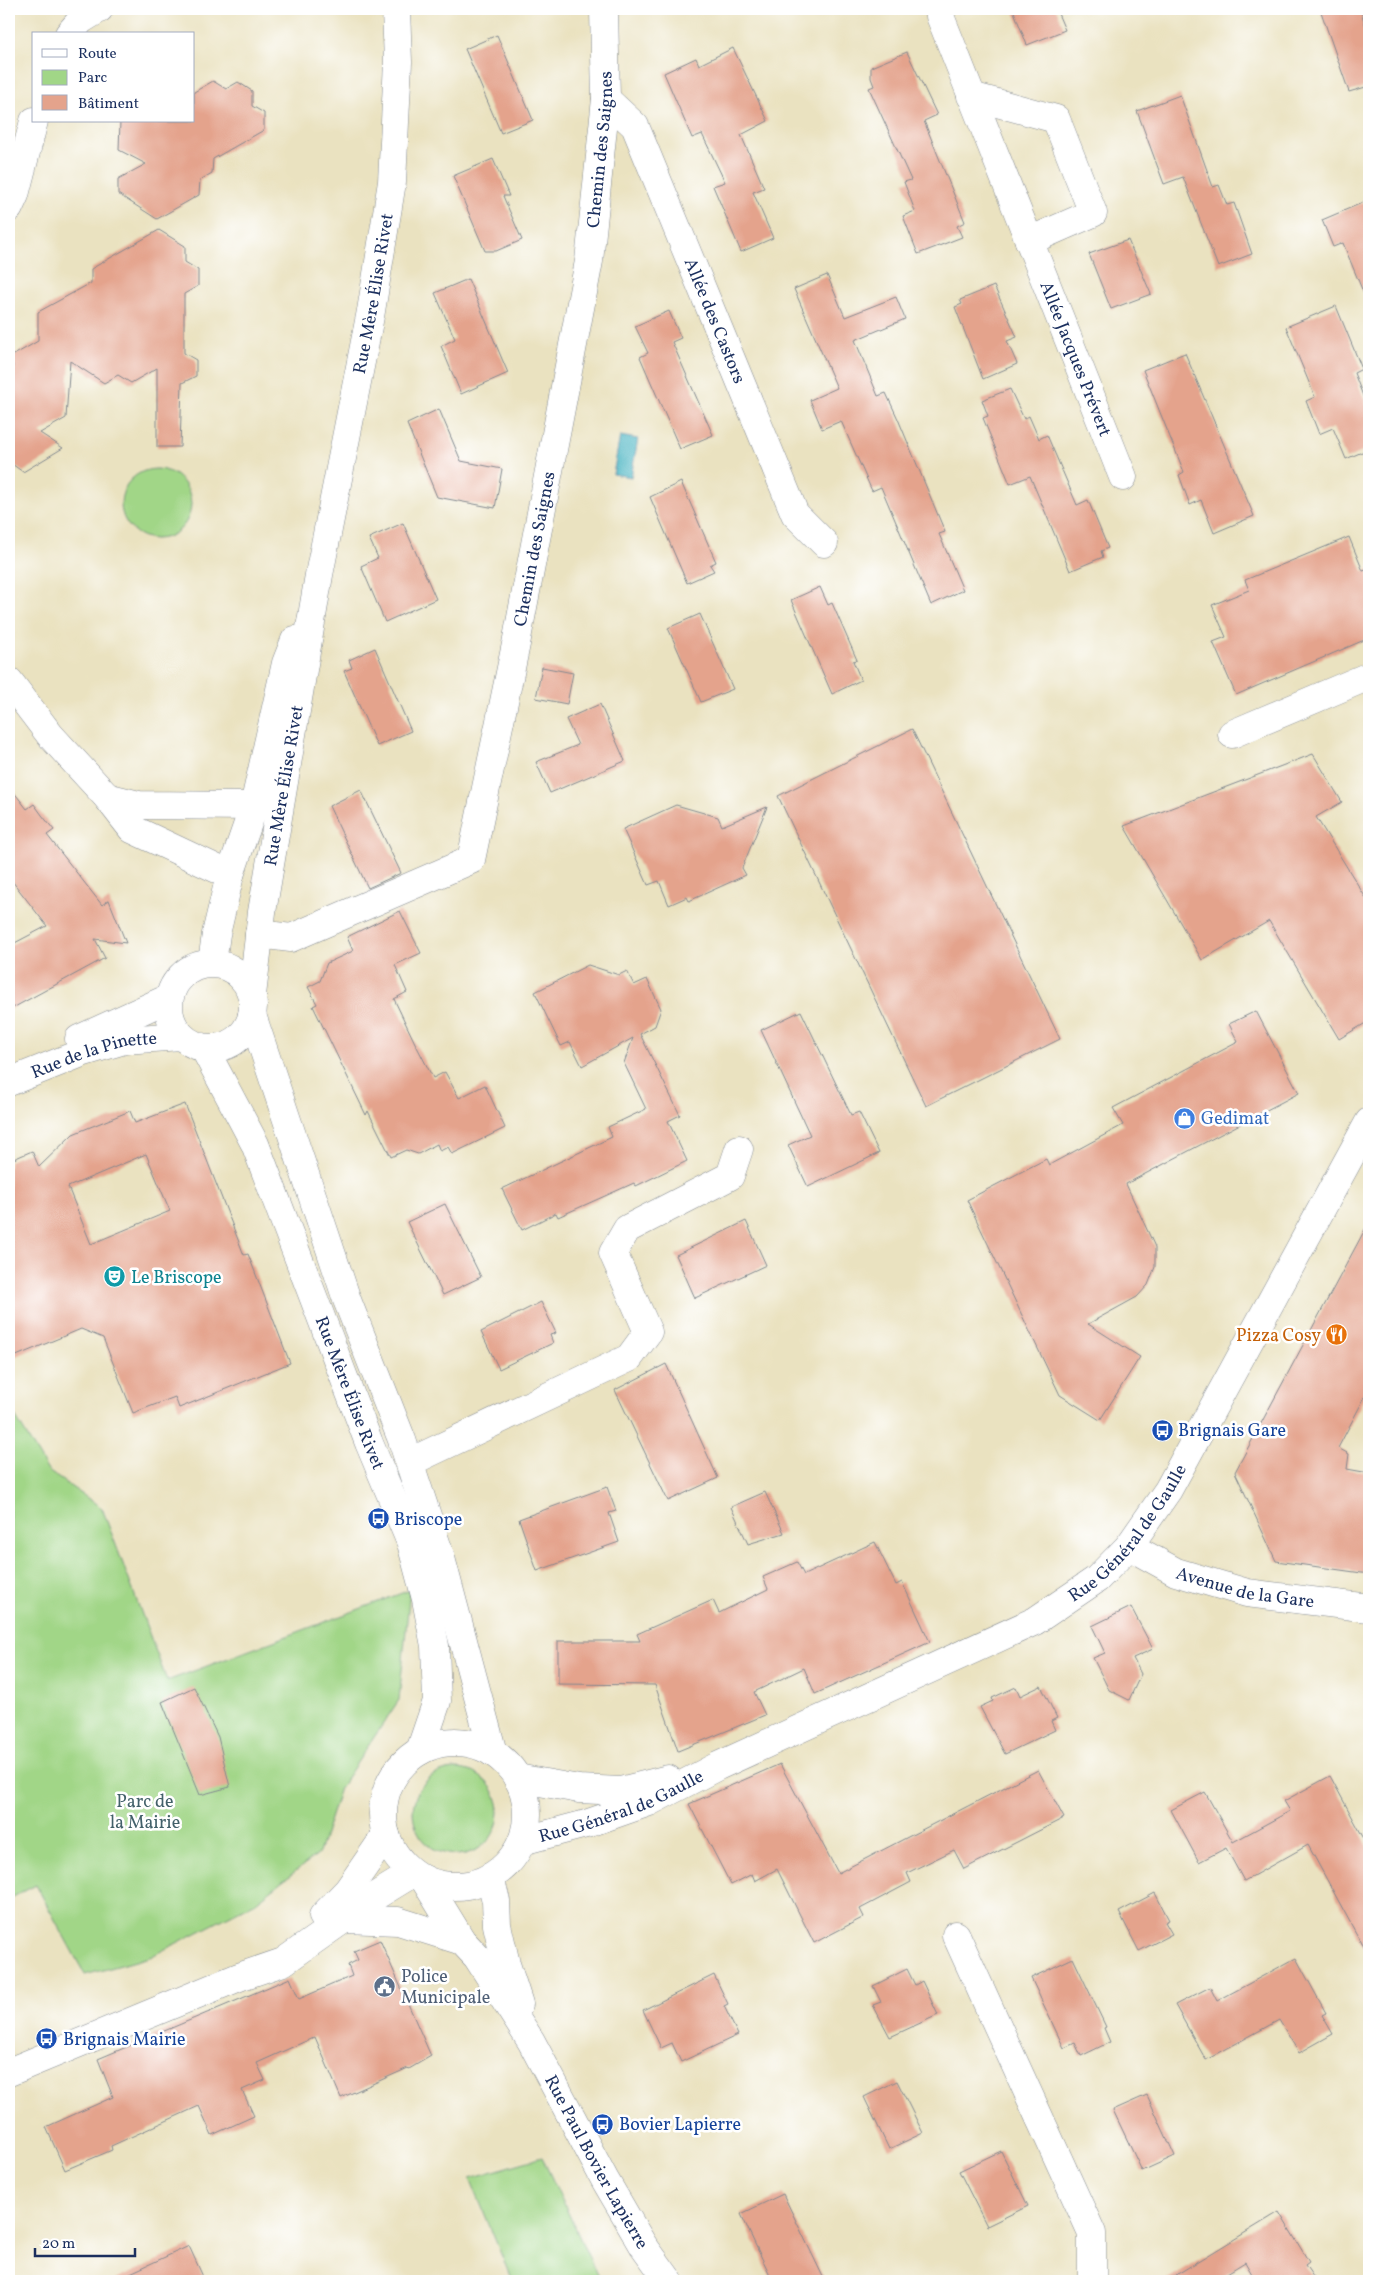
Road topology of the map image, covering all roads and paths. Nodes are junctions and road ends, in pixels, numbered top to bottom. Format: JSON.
{"nodes":[{"id":1,"x":99,"y":9,"type":"edge"},
{"id":2,"x":396,"y":9,"type":"edge"},
{"id":3,"x":604,"y":9,"type":"edge"},
{"id":4,"x":942,"y":9,"type":"edge"},
{"id":5,"x":71,"y":32,"type":"edge"},
{"id":6,"x":971,"y":96,"type":"junction"},
{"id":7,"x":606,"y":99,"type":"junction"},
{"id":8,"x":34,"y":122,"type":"edge"},
{"id":9,"x":9,"y":208,"type":"edge"},
{"id":10,"x":1029,"y":241,"type":"junction"},
{"id":11,"x":1123,"y":477,"type":"dead end"},
{"id":12,"x":824,"y":543,"type":"dead end"},
{"id":13,"x":319,"y":575,"type":"junction"},
{"id":14,"x":1369,"y":676,"type":"edge"},
{"id":15,"x":9,"y":681,"type":"edge"},
{"id":16,"x":1232,"y":734,"type":"dead end"},
{"id":17,"x":107,"y":797,"type":"junction"},
{"id":18,"x":254,"y":806,"type":"junction"},
{"id":19,"x":230,"y":874,"type":"junction"},
{"id":20,"x":260,"y":923,"type":"junction"},
{"id":21,"x":212,"y":963,"type":"junction"},
{"id":22,"x":169,"y":998,"type":"junction"},
{"id":23,"x":252,"y":1005,"type":"junction"},
{"id":24,"x":193,"y":1042,"type":"junction"},
{"id":25,"x":9,"y":1081,"type":"edge"},
{"id":26,"x":1369,"y":1122,"type":"edge"},
{"id":27,"x":739,"y":1149,"type":"dead end"},
{"id":28,"x":410,"y":1462,"type":"junction"},
{"id":29,"x":1129,"y":1546,"type":"junction"},
{"id":30,"x":1369,"y":1608,"type":"edge"},
{"id":31,"x":420,"y":1751,"type":"junction"},
{"id":32,"x":493,"y":1753,"type":"junction"},
{"id":33,"x":718,"y":1766,"type":"junction"},
{"id":34,"x":517,"y":1778,"type":"junction"},
{"id":35,"x":386,"y":1835,"type":"junction"},
{"id":36,"x":522,"y":1842,"type":"junction"},
{"id":37,"x":418,"y":1876,"type":"junction"},
{"id":38,"x":490,"y":1877,"type":"junction"},
{"id":39,"x":344,"y":1919,"type":"junction"},
{"id":40,"x":956,"y":1935,"type":"dead end"},
{"id":41,"x":462,"y":1941,"type":"junction"},
{"id":42,"x":239,"y":1977,"type":"junction"},
{"id":43,"x":531,"y":2041,"type":"junction"},
{"id":44,"x":9,"y":2072,"type":"edge"},
{"id":45,"x":668,"y":2281,"type":"edge"},
{"id":46,"x":1092,"y":2281,"type":"edge"}],
"edges":[{"from":1,"to":5,"type":"street"},
{"from":2,"to":13,"type":"street","name":"Rue Mère Élise Rivet"},
{"from":3,"to":7,"type":"street","name":"Chemin des Saignes"},
{"from":4,"to":6,"type":"street","name":"Allée Jacques Prévert"},
{"from":6,"to":10,"type":"street","name":"Allée Jacques Prévert"},
{"from":6,"to":10,"type":"street"},
{"from":7,"to":12,"type":"street","name":"Allée des Castors"},
{"from":7,"to":20,"type":"street","name":"Chemin des Saignes"},
{"from":8,"to":9,"type":"street"},
{"from":10,"to":11,"type":"street","name":"Allée Jacques Prévert"},
{"from":13,"to":18,"type":"street","name":"Rue Mère Élise Rivet"},
{"from":13,"to":20,"type":"street","name":"Rue Mère Élise Rivet"},
{"from":14,"to":16,"type":"street"},
{"from":15,"to":17,"type":"street"},
{"from":17,"to":18,"type":"street"},
{"from":17,"to":19,"type":"street"},
{"from":18,"to":19,"type":"street","name":"Rue Mère Élise Rivet"},
{"from":18,"to":20,"type":"street"},
{"from":19,"to":21,"type":"street","name":"Rue Mère Élise Rivet"},
{"from":20,"to":23,"type":"street","name":"Rue Mère Élise Rivet"},
{"from":21,"to":22,"type":"street"},
{"from":21,"to":23,"type":"street"},
{"from":22,"to":24,"type":"street"},
{"from":22,"to":25,"type":"street","name":"Rue de la Pinette"},
{"from":23,"to":24,"type":"street"},
{"from":23,"to":28,"type":"street","name":"Rue Mère Élise Rivet"},
{"from":24,"to":25,"type":"street","name":"Rue de la Pinette"},
{"from":24,"to":31,"type":"street","name":"Rue Mère Élise Rivet"},
{"from":26,"to":29,"type":"street","name":"Rue Général de Gaulle"},
{"from":27,"to":28,"type":"street","name":"Rue Mère Élise Rivet"},
{"from":28,"to":32,"type":"street","name":"Rue Mère Élise Rivet"},
{"from":29,"to":30,"type":"street","name":"Avenue de la Gare"},
{"from":29,"to":33,"type":"street","name":"Rue Général de Gaulle"},
{"from":31,"to":32,"type":"street"},
{"from":31,"to":35,"type":"street"},
{"from":32,"to":34,"type":"street"},
{"from":33,"to":34,"type":"street","name":"Rue Général de Gaulle"},
{"from":33,"to":36,"type":"street","name":"Rue Général de Gaulle"},
{"from":34,"to":36,"type":"street"},
{"from":35,"to":37,"type":"street"},
{"from":35,"to":42,"type":"street"},
{"from":36,"to":38,"type":"street"},
{"from":37,"to":38,"type":"street"},
{"from":37,"to":39,"type":"street"},
{"from":37,"to":41,"type":"street"},
{"from":38,"to":43,"type":"street"},
{"from":39,"to":41,"type":"street"},
{"from":39,"to":42,"type":"street"},
{"from":40,"to":46,"type":"street"},
{"from":41,"to":43,"type":"street"},
{"from":42,"to":44,"type":"street"},
{"from":43,"to":45,"type":"street","name":"Rue Paul Bovier Lapierre"}]}
